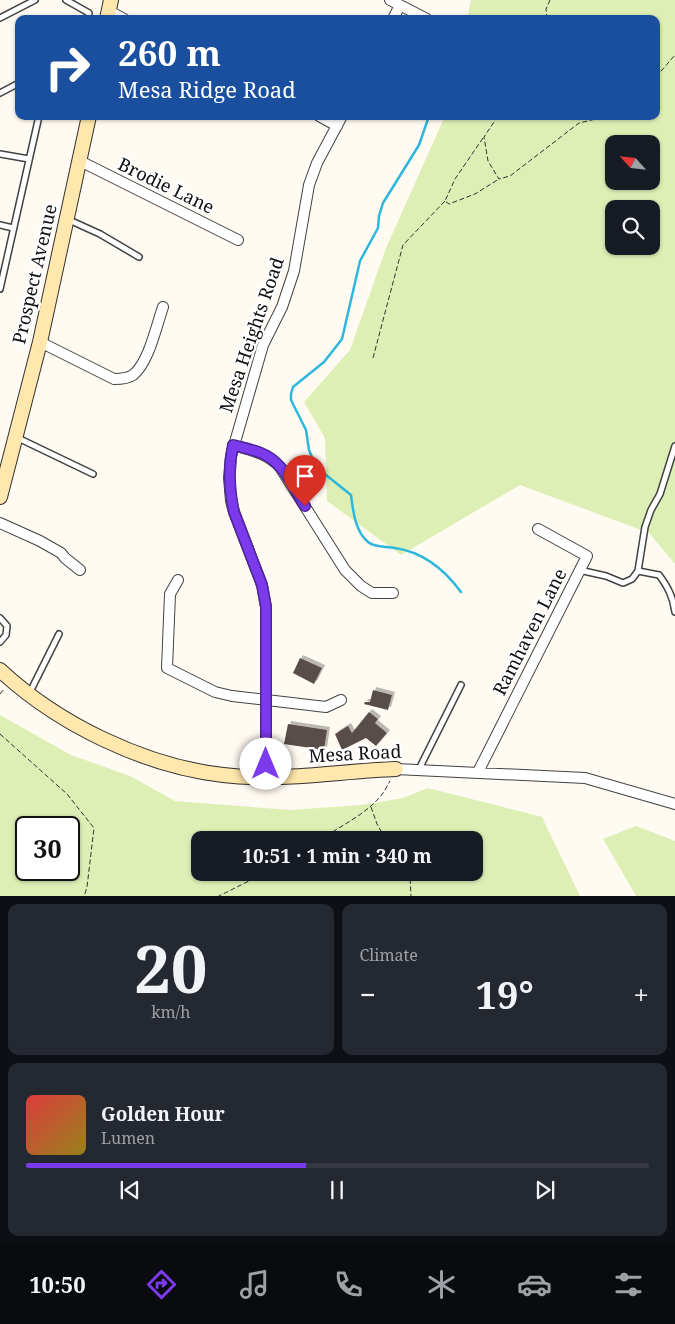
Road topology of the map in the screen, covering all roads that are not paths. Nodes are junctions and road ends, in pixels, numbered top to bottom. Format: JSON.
{"nodes":[{"id":1,"x":35,"y":0,"type":"edge"},
{"id":2,"x":66,"y":0,"type":"edge"},
{"id":3,"x":390,"y":0,"type":"edge"},
{"id":4,"x":400,"y":5,"type":"junction"},
{"id":5,"x":89,"y":15,"type":"edge"},
{"id":6,"x":395,"y":15,"type":"edge"},
{"id":7,"x":419,"y":15,"type":"edge"},
{"id":8,"x":0,"y":18,"type":"edge"},
{"id":9,"x":15,"y":85,"type":"edge"},
{"id":10,"x":0,"y":93,"type":"edge"},
{"id":11,"x":38,"y":120,"type":"edge"},
{"id":12,"x":87,"y":120,"type":"edge"},
{"id":13,"x":340,"y":121,"type":"edge"},
{"id":14,"x":0,"y":154,"type":"edge"},
{"id":15,"x":29,"y":159,"type":"junction"},
{"id":16,"x":80,"y":161,"type":"junction"},
{"id":17,"x":67,"y":219,"type":"junction"},
{"id":18,"x":0,"y":225,"type":"edge"},
{"id":19,"x":13,"y":228,"type":"junction"},
{"id":20,"x":238,"y":240,"type":"dead end"},
{"id":21,"x":139,"y":257,"type":"dead end"},
{"id":22,"x":0,"y":289,"type":"edge"},
{"id":23,"x":163,"y":307,"type":"dead end"},
{"id":24,"x":40,"y":342,"type":"junction"},
{"id":25,"x":15,"y":436,"type":"junction"},
{"id":26,"x":233,"y":445,"type":"junction"},
{"id":27,"x":675,"y":446,"type":"edge"},
{"id":28,"x":4,"y":458,"type":"edge"},
{"id":29,"x":93,"y":474,"type":"dead end"},
{"id":30,"x":0,"y":497,"type":"edge"},
{"id":31,"x":0,"y":523,"type":"edge"},
{"id":32,"x":538,"y":528,"type":"dead end"},
{"id":33,"x":80,"y":570,"type":"dead end"},
{"id":34,"x":579,"y":570,"type":"junction"},
{"id":35,"x":638,"y":571,"type":"junction"},
{"id":36,"x":178,"y":580,"type":"dead end"},
{"id":37,"x":393,"y":593,"type":"dead end"},
{"id":38,"x":675,"y":612,"type":"edge"},
{"id":39,"x":0,"y":618,"type":"edge"},
{"id":40,"x":59,"y":634,"type":"dead end"},
{"id":41,"x":0,"y":642,"type":"edge"},
{"id":42,"x":0,"y":670,"type":"edge"},
{"id":43,"x":462,"y":685,"type":"dead end"},
{"id":44,"x":29,"y":695,"type":"junction"},
{"id":45,"x":266,"y":700,"type":"junction"},
{"id":46,"x":341,"y":700,"type":"dead end"},
{"id":47,"x":396,"y":769,"type":"joint"},
{"id":48,"x":419,"y":770,"type":"junction"},
{"id":49,"x":478,"y":772,"type":"junction"},
{"id":50,"x":266,"y":776,"type":"junction"},
{"id":51,"x":675,"y":804,"type":"edge"}],
"edges":[{"from":1,"to":8,"type":"lane"},
{"from":2,"to":5,"type":"lane"},
{"from":3,"to":4,"type":"street"},
{"from":4,"to":6,"type":"street"},
{"from":4,"to":7,"type":"street"},
{"from":9,"to":10,"type":"lane"},
{"from":11,"to":15,"type":"lane"},
{"from":12,"to":16,"type":"street","name":"Prospect Avenue"},
{"from":13,"to":26,"type":"street","name":"Mesa Heights Road"},
{"from":14,"to":15,"type":"lane"},
{"from":15,"to":19,"type":"lane"},
{"from":16,"to":17,"type":"street","name":"Prospect Avenue"},
{"from":16,"to":20,"type":"street","name":"Brodie Lane"},
{"from":17,"to":21,"type":"lane"},
{"from":17,"to":24,"type":"street","name":"Prospect Avenue"},
{"from":18,"to":19,"type":"lane"},
{"from":19,"to":22,"type":"lane"},
{"from":23,"to":24,"type":"street"},
{"from":24,"to":25,"type":"street","name":"Prospect Avenue"},
{"from":25,"to":28,"type":"street","name":"Prospect Avenue"},
{"from":25,"to":29,"type":"lane"},
{"from":26,"to":37,"type":"street"},
{"from":26,"to":45,"type":"street","name":"Mesa Heights Road"},
{"from":27,"to":35,"type":"lane"},
{"from":28,"to":30,"type":"street","name":"Prospect Avenue"},
{"from":31,"to":33,"type":"street"},
{"from":32,"to":34,"type":"street","name":"Ramhaven Lane"},
{"from":34,"to":35,"type":"lane"},
{"from":34,"to":49,"type":"street","name":"Ramhaven Lane"},
{"from":35,"to":38,"type":"lane"},
{"from":36,"to":45,"type":"street"},
{"from":39,"to":41,"type":"lane"},
{"from":40,"to":44,"type":"lane"},
{"from":42,"to":44,"type":"street","name":"Mesa Road"},
{"from":43,"to":48,"type":"lane"},
{"from":44,"to":50,"type":"street","name":"Mesa Road"},
{"from":45,"to":46,"type":"street"},
{"from":45,"to":50,"type":"street","name":"Mesa Heights Road"},
{"from":47,"to":48,"type":"street","name":"Mesa Road"},
{"from":47,"to":50,"type":"street","name":"Mesa Road"},
{"from":48,"to":49,"type":"street","name":"Mesa Road"},
{"from":49,"to":51,"type":"street","name":"Mesa Road"}]}
